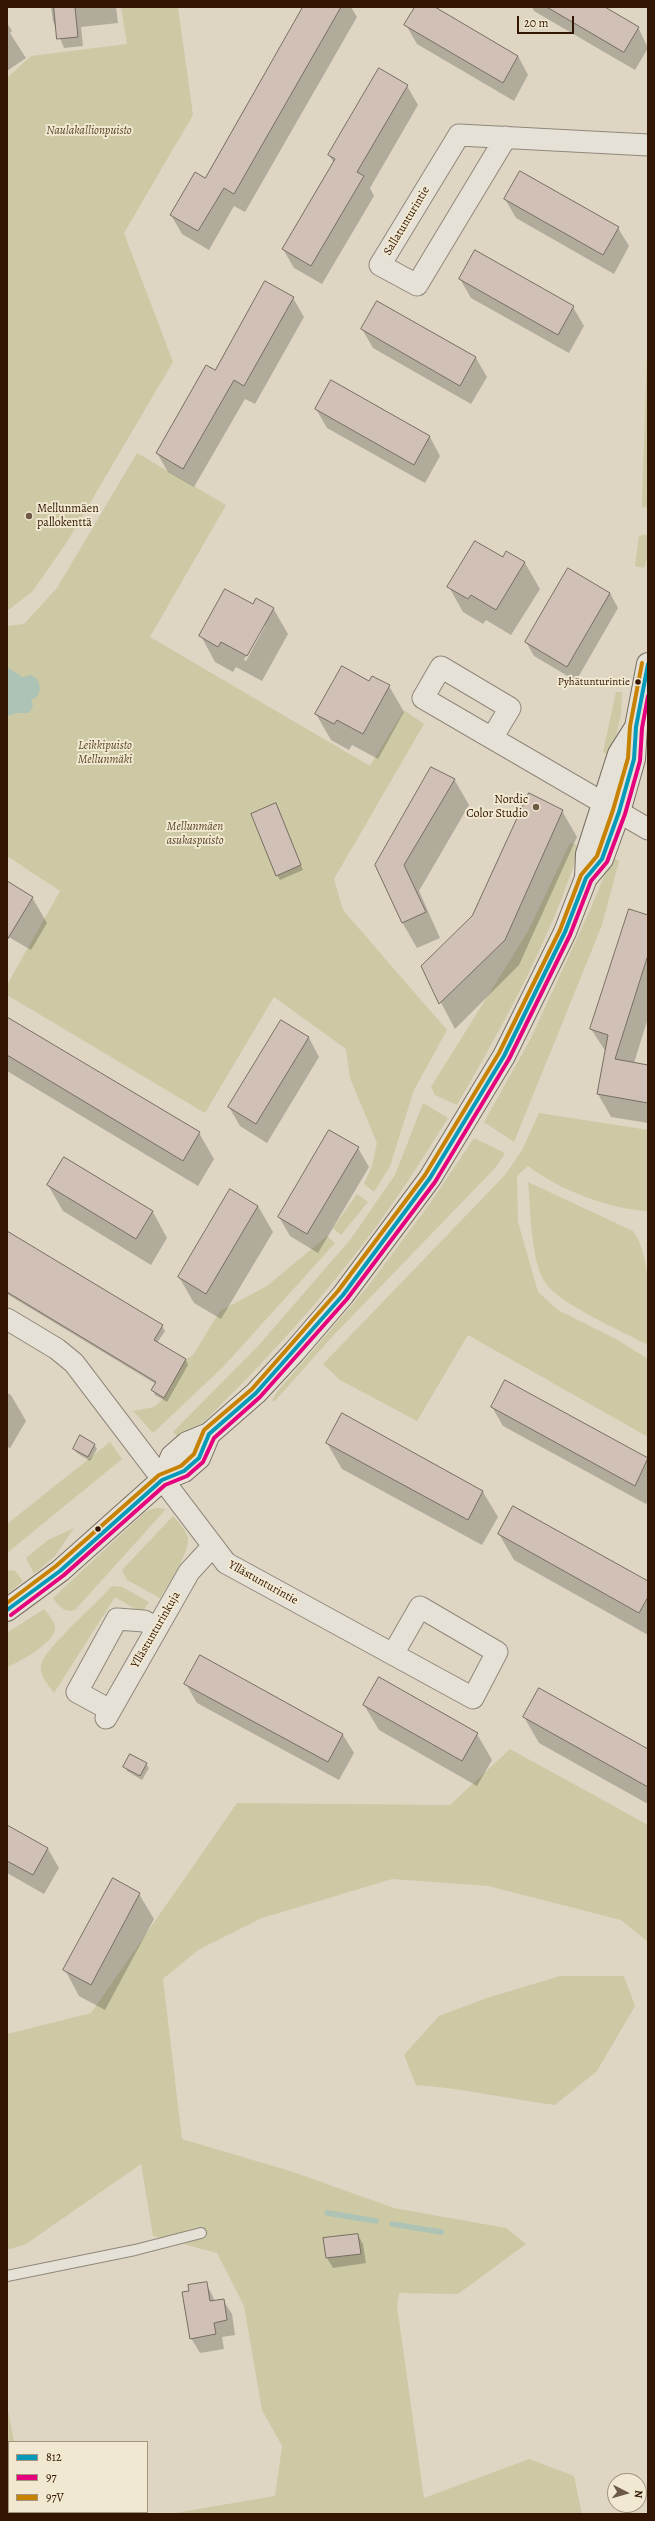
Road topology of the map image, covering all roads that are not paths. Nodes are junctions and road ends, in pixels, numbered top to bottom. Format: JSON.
{"nodes":[{"id":1,"x":506,"y":137,"type":"junction"},
{"id":2,"x":648,"y":145,"type":"edge"},
{"id":3,"x":648,"y":664,"type":"edge"},
{"id":4,"x":492,"y":738,"type":"dead end"},
{"id":5,"x":612,"y":808,"type":"junction"},
{"id":6,"x":648,"y":829,"type":"edge"},
{"id":7,"x":7,"y":1319,"type":"edge"},
{"id":8,"x":162,"y":1480,"type":"junction"},
{"id":9,"x":212,"y":1547,"type":"junction"},
{"id":10,"x":12,"y":1607,"type":"edge"},
{"id":11,"x":158,"y":1628,"type":"junction"},
{"id":12,"x":393,"y":1654,"type":"junction"},
{"id":13,"x":202,"y":2234,"type":"dead end"},
{"id":14,"x":7,"y":2276,"type":"edge"}],
"edges":[{"from":1,"to":1,"type":"street","name":"Sallatunturintie"},
{"from":1,"to":2,"type":"street","name":"Sallatunturintie"},
{"from":3,"to":5,"type":"main road"},
{"from":4,"to":5,"type":"street"},
{"from":5,"to":6,"type":"street"},
{"from":5,"to":8,"type":"main road"},
{"from":7,"to":8,"type":"street","name":"Yllästunturintie"},
{"from":8,"to":9,"type":"street","name":"Yllästunturintie"},
{"from":8,"to":10,"type":"main road"},
{"from":9,"to":11,"type":"street","name":"Yllästunturinkuja"},
{"from":9,"to":12,"type":"street","name":"Yllästunturintie"},
{"from":11,"to":11,"type":"street","name":"Yllästunturinkuja"},
{"from":12,"to":12,"type":"street","name":"Yllästunturintie"},
{"from":13,"to":14,"type":"lane"}]}
